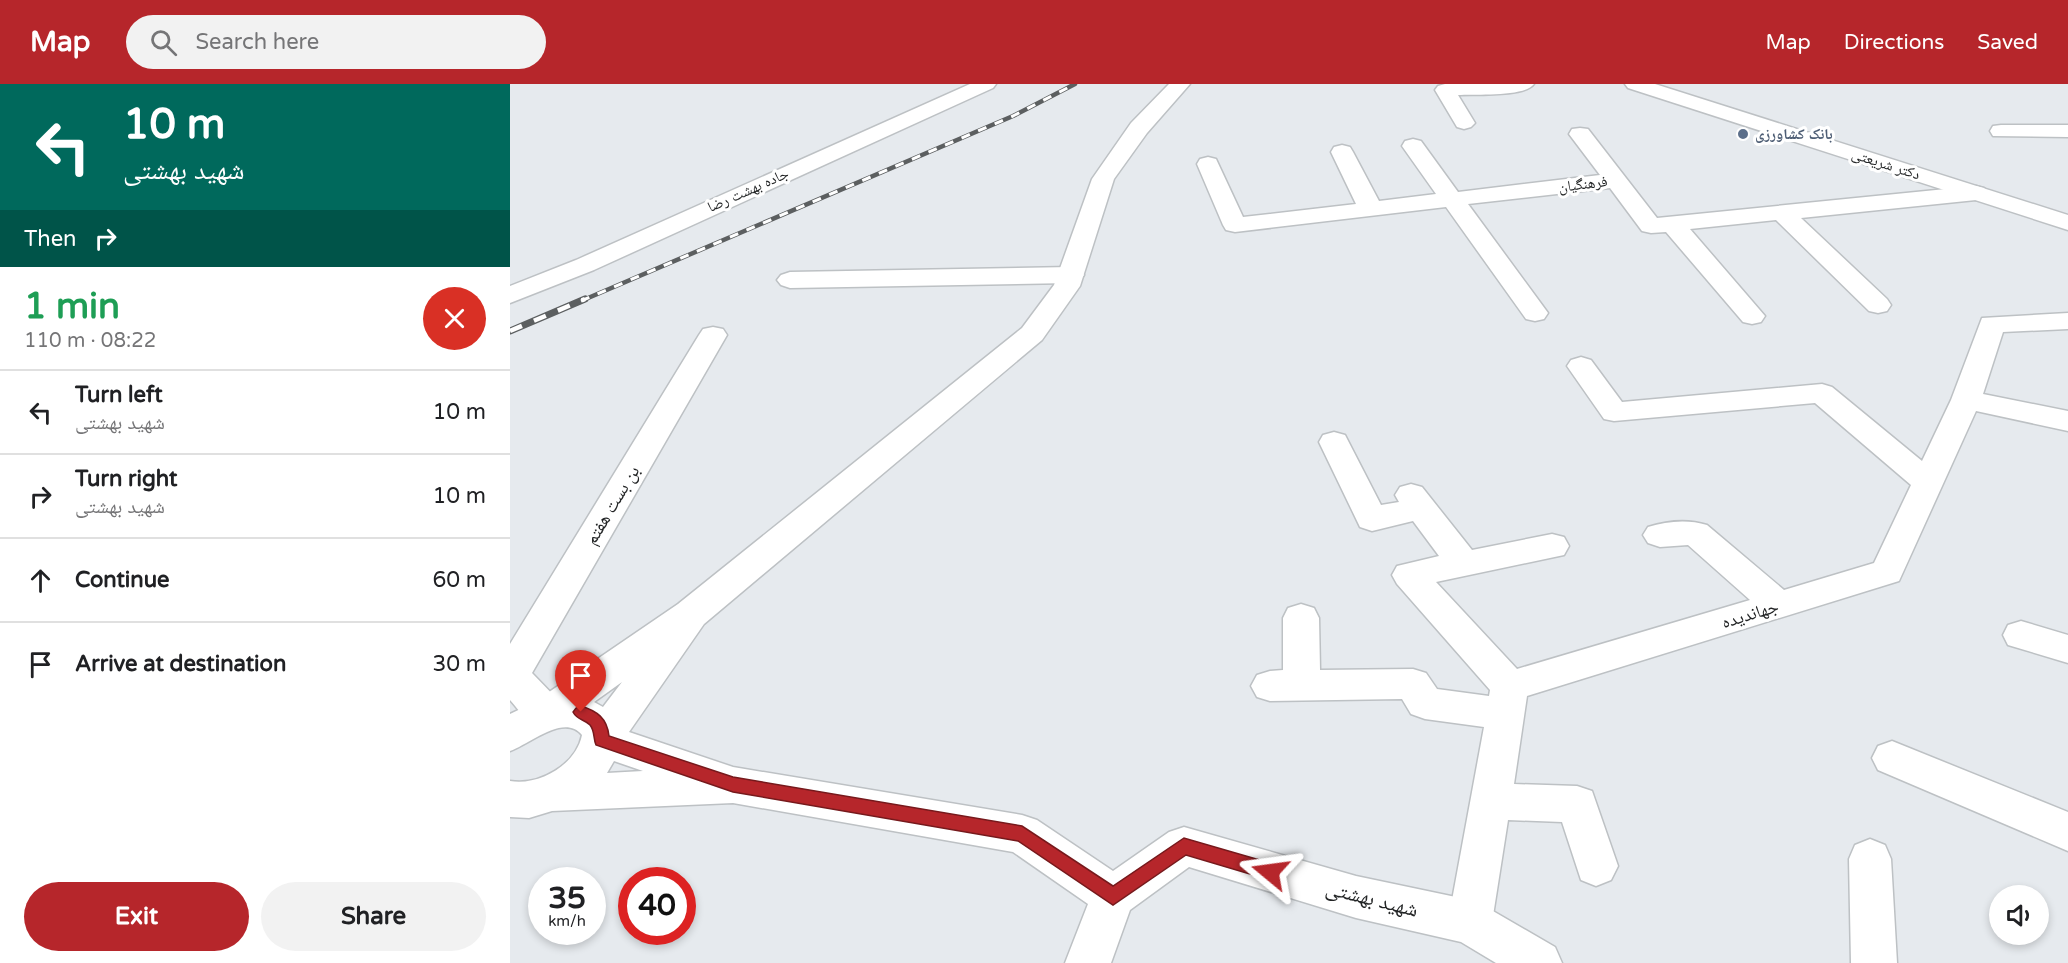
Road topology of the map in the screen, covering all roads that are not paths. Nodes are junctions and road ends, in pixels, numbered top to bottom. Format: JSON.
{"nodes":[{"id":1,"x":986,"y":84,"type":"edge"},
{"id":2,"x":1180,"y":84,"type":"edge"},
{"id":3,"x":1524,"y":84,"type":"edge"},
{"id":4,"x":1635,"y":84,"type":"edge"},
{"id":5,"x":1464,"y":123,"type":"dead end"},
{"id":6,"x":2001,"y":131,"type":"dead end"},
{"id":7,"x":2068,"y":131,"type":"edge"},
{"id":8,"x":1580,"y":134,"type":"dead end"},
{"id":9,"x":1413,"y":146,"type":"dead end"},
{"id":10,"x":1342,"y":152,"type":"dead end"},
{"id":11,"x":1208,"y":164,"type":"dead end"},
{"id":12,"x":1617,"y":180,"type":"junction"},
{"id":13,"x":1976,"y":193,"type":"junction"},
{"id":14,"x":1451,"y":200,"type":"junction"},
{"id":15,"x":1371,"y":209,"type":"junction"},
{"id":16,"x":1782,"y":213,"type":"junction"},
{"id":17,"x":2068,"y":223,"type":"edge"},
{"id":18,"x":1672,"y":224,"type":"junction"},
{"id":19,"x":1071,"y":275,"type":"junction"},
{"id":20,"x":790,"y":280,"type":"dead end"},
{"id":21,"x":510,"y":295,"type":"edge"},
{"id":22,"x":1878,"y":305,"type":"dead end"},
{"id":23,"x":1535,"y":313,"type":"dead end"},
{"id":24,"x":1752,"y":316,"type":"dead end"},
{"id":25,"x":2068,"y":321,"type":"edge"},
{"id":26,"x":713,"y":334,"type":"dead end"},
{"id":27,"x":1581,"y":366,"type":"dead end"},
{"id":28,"x":1966,"y":400,"type":"junction"},
{"id":29,"x":2068,"y":421,"type":"edge"},
{"id":30,"x":1334,"y":442,"type":"dead end"},
{"id":31,"x":1928,"y":483,"type":"junction"},
{"id":32,"x":1660,"y":535,"type":"dead end"},
{"id":33,"x":1552,"y":546,"type":"dead end"},
{"id":34,"x":1463,"y":563,"type":"junction"},
{"id":35,"x":1779,"y":605,"type":"junction"},
{"id":36,"x":691,"y":614,"type":"junction"},
{"id":37,"x":1301,"y":618,"type":"dead end"},
{"id":38,"x":2021,"y":635,"type":"dead end"},
{"id":39,"x":2068,"y":649,"type":"edge"},
{"id":40,"x":511,"y":675,"type":"edge"},
{"id":41,"x":1508,"y":700,"type":"junction"},
{"id":42,"x":547,"y":714,"type":"junction"},
{"id":43,"x":510,"y":734,"type":"edge"},
{"id":44,"x":602,"y":740,"type":"junction"},
{"id":45,"x":1893,"y":758,"type":"dead end"},
{"id":46,"x":733,"y":785,"type":"junction"},
{"id":47,"x":526,"y":801,"type":"edge"},
{"id":48,"x":1491,"y":801,"type":"junction"},
{"id":49,"x":2068,"y":832,"type":"edge"},
{"id":50,"x":1870,"y":859,"type":"dead end"},
{"id":51,"x":1596,"y":866,"type":"dead end"},
{"id":52,"x":1113,"y":896,"type":"junction"},
{"id":53,"x":1470,"y":922,"type":"junction"},
{"id":54,"x":1088,"y":963,"type":"edge"},
{"id":55,"x":1539,"y":963,"type":"edge"},
{"id":56,"x":1874,"y":963,"type":"edge"}],
"edges":[{"from":1,"to":21,"type":"street","name":"جاده بهشت رضا"},
{"from":2,"to":19,"type":"street"},
{"from":3,"to":5,"type":"street"},
{"from":4,"to":13,"type":"street","name":"دکتر شریعتی"},
{"from":6,"to":7,"type":"street"},
{"from":8,"to":12,"type":"street"},
{"from":9,"to":14,"type":"street"},
{"from":10,"to":15,"type":"street"},
{"from":11,"to":15,"type":"street","name":"فرهنگیان"},
{"from":12,"to":14,"type":"street","name":"فرهنگیان"},
{"from":12,"to":18,"type":"street","name":"فرهنگیان"},
{"from":13,"to":16,"type":"street","name":"فرهنگیان"},
{"from":13,"to":17,"type":"street","name":"دکتر شریعتی"},
{"from":14,"to":15,"type":"street","name":"فرهنگیان"},
{"from":14,"to":23,"type":"street"},
{"from":16,"to":18,"type":"street","name":"فرهنگیان"},
{"from":16,"to":22,"type":"street"},
{"from":18,"to":24,"type":"street"},
{"from":19,"to":20,"type":"street"},
{"from":19,"to":36,"type":"street"},
{"from":25,"to":28,"type":"street","name":"جهاندیده"},
{"from":26,"to":40,"type":"street","name":"بن بست هفتم"},
{"from":27,"to":31,"type":"street"},
{"from":28,"to":29,"type":"street"},
{"from":28,"to":31,"type":"street","name":"جهاندیده"},
{"from":30,"to":34,"type":"street"},
{"from":31,"to":35,"type":"street","name":"جهاندیده"},
{"from":32,"to":35,"type":"street"},
{"from":33,"to":34,"type":"street"},
{"from":34,"to":41,"type":"street"},
{"from":35,"to":41,"type":"street","name":"جهاندیده"},
{"from":36,"to":42,"type":"street"},
{"from":36,"to":44,"type":"street"},
{"from":37,"to":41,"type":"street"},
{"from":38,"to":39,"type":"street"},
{"from":40,"to":42,"type":"street"},
{"from":41,"to":48,"type":"street"},
{"from":42,"to":43,"type":"street"},
{"from":42,"to":44,"type":"street"},
{"from":44,"to":46,"type":"street"},
{"from":44,"to":47,"type":"street"},
{"from":45,"to":49,"type":"street"},
{"from":46,"to":47,"type":"street"},
{"from":46,"to":52,"type":"street"},
{"from":48,"to":51,"type":"street"},
{"from":48,"to":53,"type":"street"},
{"from":50,"to":56,"type":"street"},
{"from":52,"to":53,"type":"street","name":"شهید بهشتی"},
{"from":52,"to":54,"type":"street"},
{"from":53,"to":55,"type":"street","name":"شهید بهشتی"}]}
